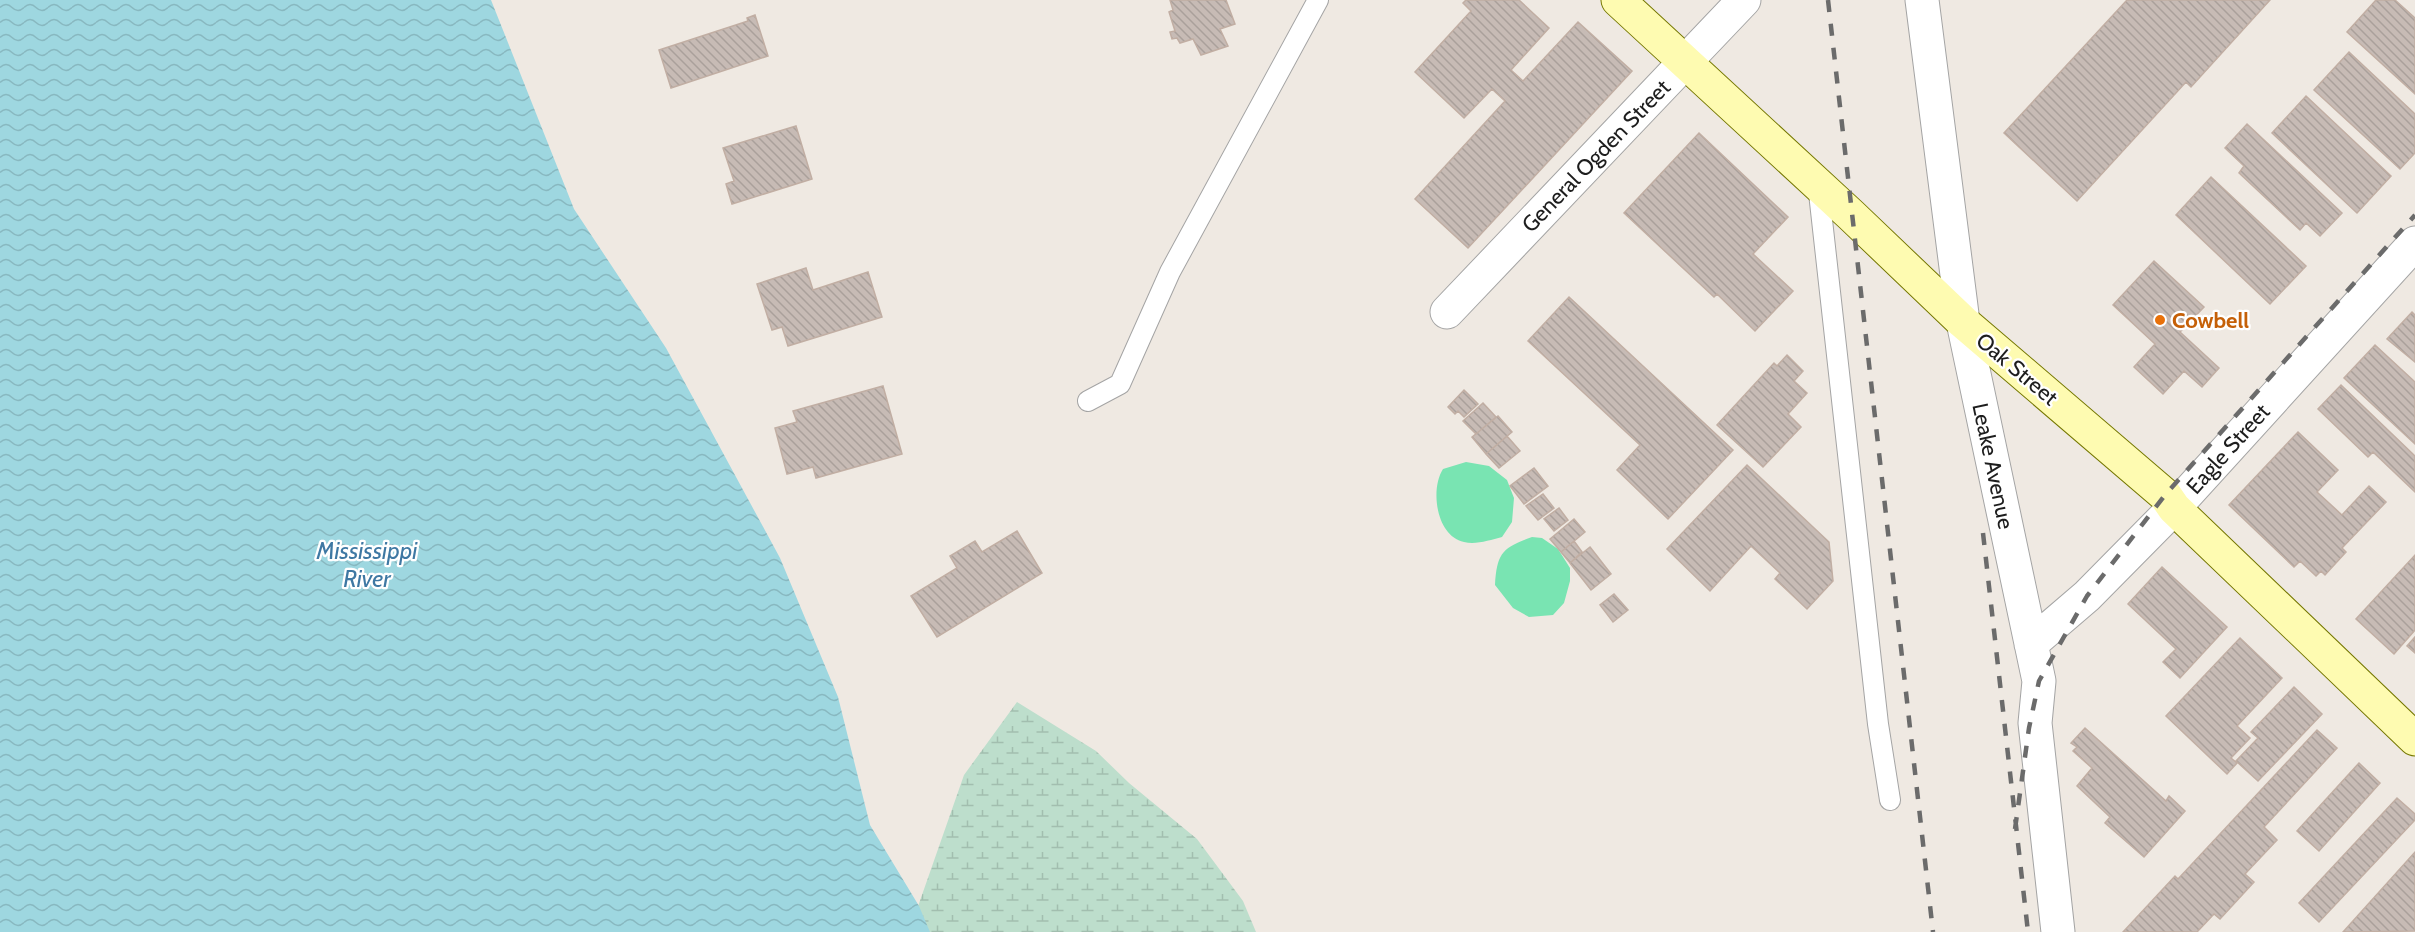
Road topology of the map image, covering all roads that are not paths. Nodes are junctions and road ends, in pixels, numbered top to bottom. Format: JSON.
{"nodes":[{"id":1,"x":1318,"y":0,"type":"edge"},
{"id":2,"x":1618,"y":0,"type":"edge"},
{"id":3,"x":1744,"y":0,"type":"edge"},
{"id":4,"x":1922,"y":0,"type":"edge"},
{"id":5,"x":1686,"y":63,"type":"junction"},
{"id":6,"x":1818,"y":184,"type":"junction"},
{"id":7,"x":2415,"y":243,"type":"edge"},
{"id":8,"x":1447,"y":312,"type":"dead end"},
{"id":9,"x":1963,"y":322,"type":"junction"},
{"id":10,"x":1088,"y":401,"type":"dead end"},
{"id":11,"x":2174,"y":508,"type":"junction"},
{"id":12,"x":2031,"y":644,"type":"junction"},
{"id":13,"x":2415,"y":739,"type":"edge"},
{"id":14,"x":1890,"y":800,"type":"dead end"},
{"id":15,"x":2058,"y":932,"type":"edge"}],
"edges":[{"from":1,"to":10,"type":"lane"},
{"from":2,"to":5,"type":"main road","name":"Oak Street"},
{"from":3,"to":5,"type":"street","name":"General Ogden Street"},
{"from":4,"to":9,"type":"street","name":"Leake Avenue"},
{"from":5,"to":6,"type":"main road","name":"Oak Street"},
{"from":5,"to":8,"type":"street","name":"General Ogden Street"},
{"from":6,"to":9,"type":"main road","name":"Oak Street"},
{"from":6,"to":14,"type":"lane"},
{"from":7,"to":11,"type":"street","name":"Eagle Street"},
{"from":9,"to":11,"type":"main road","name":"Oak Street"},
{"from":9,"to":12,"type":"street","name":"Leake Avenue"},
{"from":11,"to":12,"type":"street","name":"Eagle Street"},
{"from":11,"to":13,"type":"main road","name":"Oak Street"},
{"from":12,"to":15,"type":"street","name":"Leake Avenue"}]}
